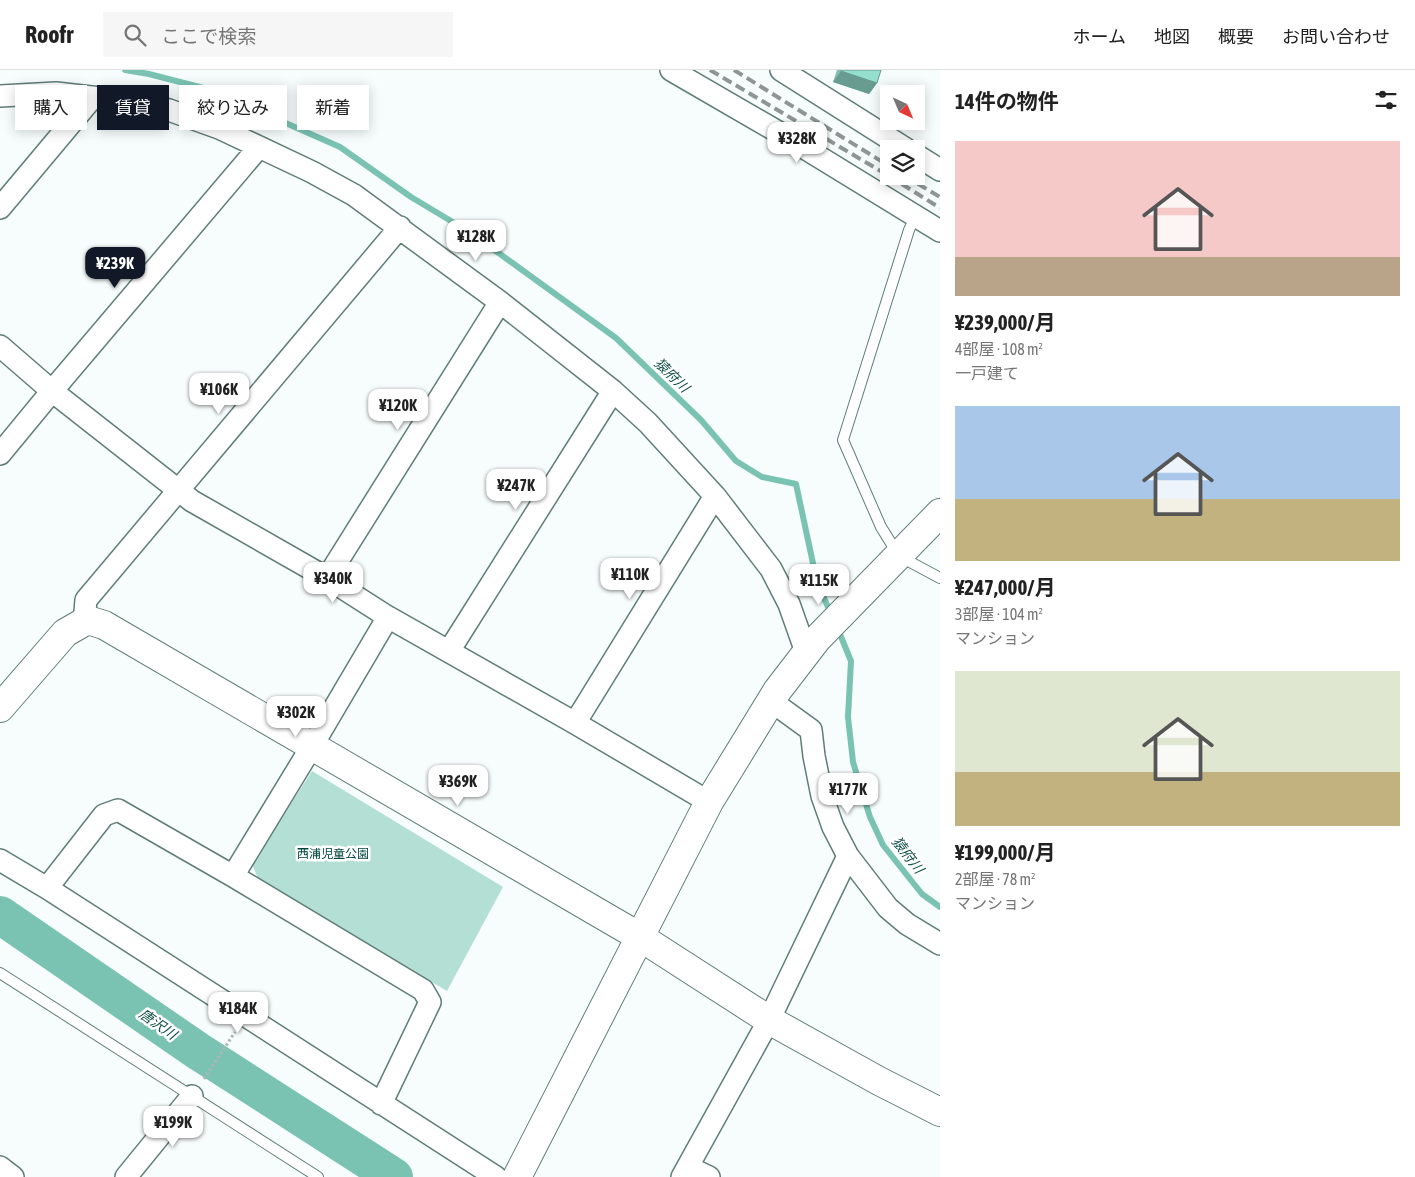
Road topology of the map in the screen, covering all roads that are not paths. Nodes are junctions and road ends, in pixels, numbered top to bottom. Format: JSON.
{"nodes":[{"id":1,"x":671,"y":70,"type":"edge"},
{"id":2,"x":781,"y":70,"type":"edge"},
{"id":3,"x":0,"y":96,"type":"edge"},
{"id":4,"x":93,"y":96,"type":"junction"},
{"id":5,"x":892,"y":140,"type":"edge"},
{"id":6,"x":260,"y":147,"type":"junction"},
{"id":7,"x":925,"y":161,"type":"edge"},
{"id":8,"x":940,"y":170,"type":"edge"},
{"id":9,"x":0,"y":208,"type":"edge"},
{"id":10,"x":916,"y":215,"type":"junction"},
{"id":11,"x":400,"y":227,"type":"junction"},
{"id":12,"x":940,"y":230,"type":"edge"},
{"id":13,"x":500,"y":302,"type":"junction"},
{"id":14,"x":0,"y":346,"type":"edge"},
{"id":15,"x":52,"y":390,"type":"junction"},
{"id":16,"x":613,"y":391,"type":"junction"},
{"id":17,"x":0,"y":454,"type":"edge"},
{"id":18,"x":179,"y":490,"type":"junction"},
{"id":19,"x":715,"y":496,"type":"junction"},
{"id":20,"x":940,"y":513,"type":"edge"},
{"id":21,"x":899,"y":556,"type":"junction"},
{"id":22,"x":327,"y":578,"type":"junction"},
{"id":23,"x":940,"y":578,"type":"edge"},
{"id":24,"x":388,"y":617,"type":"junction"},
{"id":25,"x":84,"y":622,"type":"junction"},
{"id":26,"x":812,"y":645,"type":"junction"},
{"id":27,"x":449,"y":651,"type":"junction"},
{"id":28,"x":771,"y":701,"type":"junction"},
{"id":29,"x":0,"y":708,"type":"edge"},
{"id":30,"x":575,"y":723,"type":"junction"},
{"id":31,"x":312,"y":746,"type":"junction"},
{"id":32,"x":708,"y":802,"type":"junction"},
{"id":33,"x":848,"y":856,"type":"junction"},
{"id":34,"x":0,"y":860,"type":"edge"},
{"id":35,"x":233,"y":876,"type":"junction"},
{"id":36,"x":48,"y":888,"type":"junction"},
{"id":37,"x":640,"y":937,"type":"junction"},
{"id":38,"x":940,"y":944,"type":"edge"},
{"id":39,"x":0,"y":973,"type":"edge"},
{"id":40,"x":769,"y":1020,"type":"junction"},
{"id":41,"x":196,"y":1089,"type":"junction"},
{"id":42,"x":381,"y":1104,"type":"junction"},
{"id":43,"x":940,"y":1112,"type":"edge"},
{"id":44,"x":0,"y":1167,"type":"edge"},
{"id":45,"x":685,"y":1172,"type":"edge"},
{"id":46,"x":13,"y":1177,"type":"edge"},
{"id":47,"x":126,"y":1177,"type":"edge"},
{"id":48,"x":318,"y":1177,"type":"edge"},
{"id":49,"x":496,"y":1177,"type":"edge"},
{"id":50,"x":517,"y":1177,"type":"edge"},
{"id":51,"x":709,"y":1177,"type":"edge"}],
"edges":[{"from":1,"to":10,"type":"street"},
{"from":2,"to":5,"type":"street"},
{"from":3,"to":4,"type":"street"},
{"from":4,"to":6,"type":"street"},
{"from":4,"to":9,"type":"street"},
{"from":6,"to":11,"type":"street"},
{"from":6,"to":15,"type":"street"},
{"from":7,"to":8,"type":"street"},
{"from":10,"to":12,"type":"street"},
{"from":10,"to":21,"type":"lane"},
{"from":11,"to":13,"type":"street"},
{"from":11,"to":18,"type":"street"},
{"from":13,"to":16,"type":"street"},
{"from":13,"to":22,"type":"street"},
{"from":14,"to":15,"type":"street"},
{"from":15,"to":17,"type":"street"},
{"from":15,"to":18,"type":"street"},
{"from":16,"to":19,"type":"street"},
{"from":16,"to":27,"type":"street"},
{"from":18,"to":22,"type":"street"},
{"from":18,"to":25,"type":"street"},
{"from":19,"to":26,"type":"street"},
{"from":19,"to":30,"type":"street"},
{"from":20,"to":21,"type":"street"},
{"from":21,"to":23,"type":"lane"},
{"from":21,"to":26,"type":"street"},
{"from":22,"to":24,"type":"street"},
{"from":24,"to":27,"type":"street"},
{"from":24,"to":31,"type":"street"},
{"from":25,"to":29,"type":"street"},
{"from":25,"to":31,"type":"street"},
{"from":26,"to":28,"type":"street"},
{"from":27,"to":30,"type":"street"},
{"from":28,"to":32,"type":"street"},
{"from":28,"to":33,"type":"street"},
{"from":30,"to":32,"type":"street"},
{"from":31,"to":35,"type":"street"},
{"from":31,"to":37,"type":"street"},
{"from":32,"to":37,"type":"street"},
{"from":33,"to":38,"type":"street"},
{"from":33,"to":40,"type":"street"},
{"from":34,"to":36,"type":"street"},
{"from":35,"to":36,"type":"street"},
{"from":35,"to":42,"type":"street"},
{"from":36,"to":42,"type":"street"},
{"from":37,"to":40,"type":"street"},
{"from":37,"to":50,"type":"street"},
{"from":39,"to":41,"type":"lane"},
{"from":40,"to":43,"type":"street"},
{"from":40,"to":45,"type":"street"},
{"from":41,"to":47,"type":"street"},
{"from":41,"to":48,"type":"lane"},
{"from":42,"to":49,"type":"street"},
{"from":44,"to":46,"type":"street"},
{"from":45,"to":51,"type":"street"}]}
